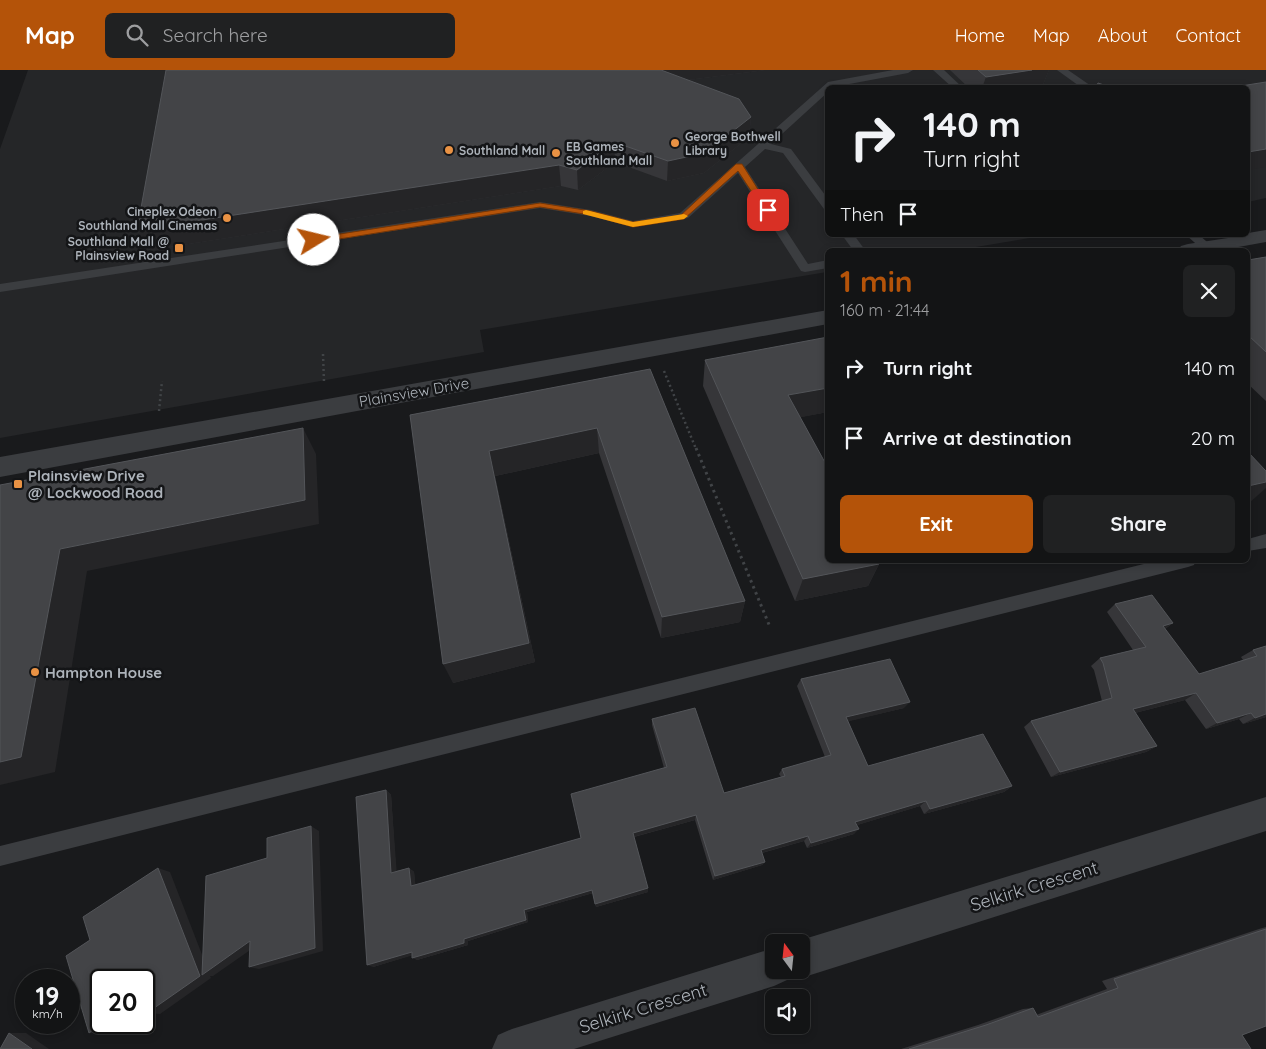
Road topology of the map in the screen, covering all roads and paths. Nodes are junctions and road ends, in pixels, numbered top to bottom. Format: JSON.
{"nodes":[{"id":1,"x":908,"y":70,"type":"edge"},
{"id":2,"x":938,"y":70,"type":"edge"},
{"id":3,"x":1062,"y":70,"type":"edge"},
{"id":4,"x":829,"y":85,"type":"edge"},
{"id":5,"x":956,"y":85,"type":"edge"},
{"id":6,"x":1084,"y":85,"type":"edge"},
{"id":7,"x":825,"y":89,"type":"edge"},
{"id":8,"x":763,"y":145,"type":"junction"},
{"id":9,"x":739,"y":166,"type":"junction"},
{"id":10,"x":825,"y":203,"type":"edge"},
{"id":11,"x":1266,"y":236,"type":"edge"},
{"id":12,"x":849,"y":237,"type":"edge"},
{"id":13,"x":1196,"y":244,"type":"edge"},
{"id":14,"x":858,"y":248,"type":"edge"},
{"id":15,"x":825,"y":265,"type":"edge"},
{"id":16,"x":0,"y":288,"type":"edge"},
{"id":17,"x":825,"y":318,"type":"edge"},
{"id":18,"x":654,"y":349,"type":"junction"},
{"id":19,"x":0,"y":467,"type":"edge"},
{"id":20,"x":1266,"y":541,"type":"edge"},
{"id":21,"x":1250,"y":545,"type":"edge"},
{"id":22,"x":1176,"y":563,"type":"edge"},
{"id":23,"x":770,"y":627,"type":"dead end"},
{"id":24,"x":1266,"y":814,"type":"edge"},
{"id":25,"x":0,"y":856,"type":"edge"},
{"id":26,"x":810,"y":956,"type":"edge"},
{"id":27,"x":765,"y":970,"type":"edge"},
{"id":28,"x":512,"y":1049,"type":"edge"}],
"edges":[{"from":1,"to":4,"type":"lane"},
{"from":2,"to":5,"type":"lane"},
{"from":3,"to":6,"type":"lane"},
{"from":7,"to":8,"type":"lane"},
{"from":8,"to":9,"type":"lane"},
{"from":8,"to":10,"type":"lane"},
{"from":9,"to":15,"type":"lane"},
{"from":9,"to":16,"type":"lane"},
{"from":11,"to":13,"type":"street"},
{"from":12,"to":14,"type":"lane"},
{"from":17,"to":18,"type":"street","name":"Plainsview Drive"},
{"from":18,"to":19,"type":"street","name":"Plainsview Drive"},
{"from":18,"to":23,"type":"path"},
{"from":20,"to":21,"type":"lane"},
{"from":22,"to":25,"type":"lane"},
{"from":24,"to":26,"type":"street","name":"Selkirk Crescent"},
{"from":27,"to":28,"type":"street","name":"Selkirk Crescent"}]}
